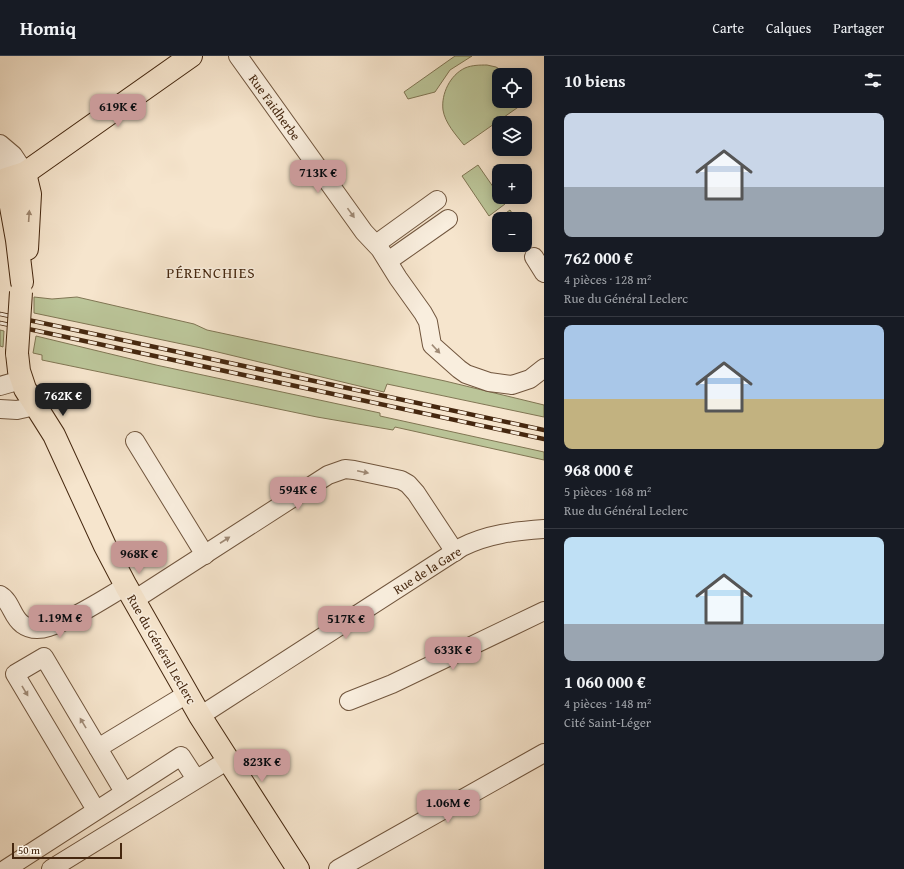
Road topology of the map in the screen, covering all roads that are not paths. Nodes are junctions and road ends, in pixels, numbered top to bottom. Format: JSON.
{"nodes":[{"id":1,"x":191,"y":56,"type":"edge"},
{"id":2,"x":238,"y":56,"type":"edge"},
{"id":3,"x":0,"y":144,"type":"edge"},
{"id":4,"x":0,"y":150,"type":"edge"},
{"id":5,"x":15,"y":176,"type":"junction"},
{"id":6,"x":436,"y":200,"type":"dead end"},
{"id":7,"x":448,"y":219,"type":"dead end"},
{"id":8,"x":376,"y":244,"type":"junction"},
{"id":9,"x":534,"y":258,"type":"dead end"},
{"id":10,"x":388,"y":261,"type":"junction"},
{"id":11,"x":544,"y":273,"type":"edge"},
{"id":12,"x":544,"y":368,"type":"edge"},
{"id":13,"x":21,"y":380,"type":"junction"},
{"id":14,"x":0,"y":386,"type":"edge"},
{"id":15,"x":35,"y":406,"type":"junction"},
{"id":16,"x":0,"y":409,"type":"edge"},
{"id":17,"x":135,"y":442,"type":"dead end"},
{"id":18,"x":544,"y":529,"type":"edge"},
{"id":19,"x":454,"y":552,"type":"junction"},
{"id":20,"x":205,"y":555,"type":"junction"},
{"id":21,"x":130,"y":593,"type":"junction"},
{"id":22,"x":0,"y":595,"type":"edge"},
{"id":23,"x":544,"y":611,"type":"edge"},
{"id":24,"x":187,"y":694,"type":"junction"},
{"id":25,"x":349,"y":700,"type":"dead end"},
{"id":26,"x":200,"y":716,"type":"junction"},
{"id":27,"x":98,"y":748,"type":"junction"},
{"id":28,"x":544,"y":753,"type":"edge"},
{"id":29,"x":228,"y":760,"type":"junction"},
{"id":30,"x":196,"y":779,"type":"junction"},
{"id":31,"x":124,"y":792,"type":"junction"},
{"id":32,"x":96,"y":810,"type":"junction"},
{"id":33,"x":6,"y":869,"type":"edge"},
{"id":34,"x":51,"y":869,"type":"edge"},
{"id":35,"x":298,"y":869,"type":"edge"},
{"id":36,"x":338,"y":869,"type":"edge"}],
"edges":[{"from":1,"to":5,"type":"main road"},
{"from":2,"to":8,"type":"street","name":"Rue Faidherbe","one_way":true},
{"from":3,"to":5,"type":"street"},
{"from":4,"to":5,"type":"street"},
{"from":5,"to":13,"type":"main road","name":"Rue du Général Leclerc","bridge":true},
{"from":6,"to":8,"type":"street"},
{"from":7,"to":10,"type":"street"},
{"from":8,"to":10,"type":"street","name":"Rue Faidherbe"},
{"from":9,"to":11,"type":"street"},
{"from":10,"to":12,"type":"street","name":"Rue Faidherbe","one_way":true},
{"from":13,"to":14,"type":"street"},
{"from":13,"to":15,"type":"main road","name":"Rue du Général Leclerc"},
{"from":15,"to":16,"type":"street"},
{"from":15,"to":21,"type":"main road","name":"Rue du Général Leclerc"},
{"from":17,"to":20,"type":"street"},
{"from":18,"to":19,"type":"street","name":"Rue de la Gare"},
{"from":20,"to":19,"type":"street","one_way":true},
{"from":19,"to":26,"type":"street","name":"Rue de la Gare"},
{"from":20,"to":21,"type":"street"},
{"from":21,"to":22,"type":"street"},
{"from":21,"to":24,"type":"main road","name":"Rue du Général Leclerc"},
{"from":23,"to":25,"type":"street"},
{"from":24,"to":26,"type":"main road","name":"Rue du Général Leclerc"},
{"from":24,"to":27,"type":"street"},
{"from":26,"to":29,"type":"main road","name":"Rue du Général Leclerc"},
{"from":27,"to":31,"type":"street"},
{"from":27,"to":32,"type":"street","one_way":true},
{"from":28,"to":36,"type":"street"},
{"from":29,"to":30,"type":"street"},
{"from":29,"to":35,"type":"main road","name":"Rue du Général Leclerc"},
{"from":30,"to":31,"type":"street"},
{"from":30,"to":34,"type":"street"},
{"from":31,"to":32,"type":"street"},
{"from":32,"to":33,"type":"street"}]}
